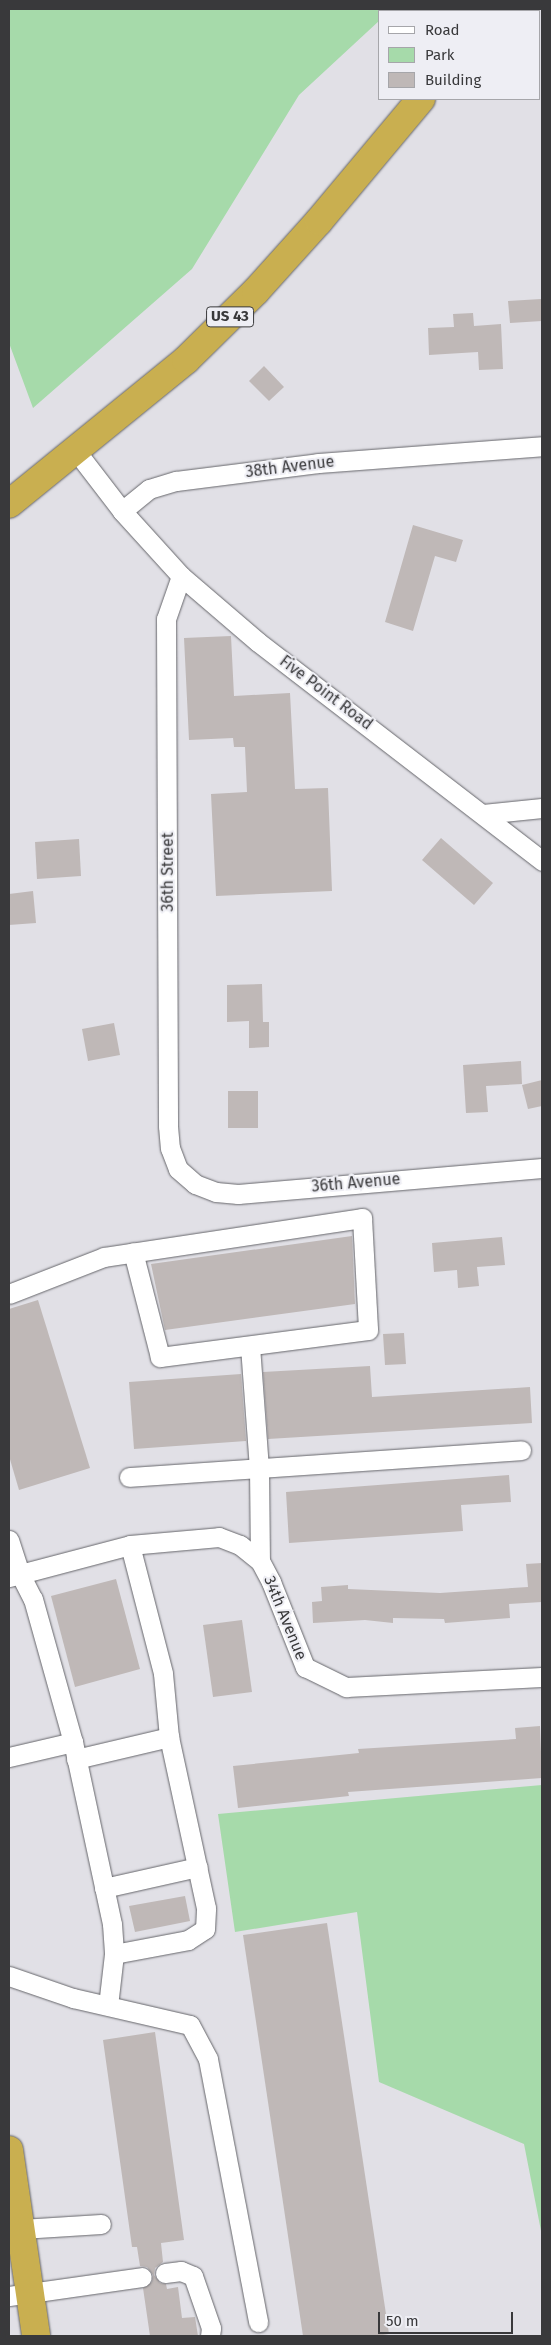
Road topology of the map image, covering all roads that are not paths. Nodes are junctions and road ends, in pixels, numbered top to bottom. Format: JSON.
{"nodes":[{"id":1,"x":419,"y":100,"type":"edge"},
{"id":2,"x":542,"y":446,"type":"edge"},
{"id":3,"x":76,"y":451,"type":"junction"},
{"id":4,"x":9,"y":504,"type":"edge"},
{"id":5,"x":122,"y":511,"type":"junction"},
{"id":6,"x":181,"y":576,"type":"junction"},
{"id":7,"x":542,"y":808,"type":"edge"},
{"id":8,"x":483,"y":814,"type":"junction"},
{"id":9,"x":542,"y":861,"type":"edge"},
{"id":10,"x":542,"y":1168,"type":"edge"},
{"id":11,"x":178,"y":1169,"type":"joint"},
{"id":12,"x":133,"y":1252,"type":"junction"},
{"id":13,"x":9,"y":1294,"type":"edge"},
{"id":14,"x":250,"y":1346,"type":"junction"},
{"id":15,"x":521,"y":1450,"type":"dead end"},
{"id":16,"x":259,"y":1468,"type":"junction"},
{"id":17,"x":129,"y":1477,"type":"dead end"},
{"id":18,"x":9,"y":1540,"type":"edge"},
{"id":19,"x":130,"y":1545,"type":"junction"},
{"id":20,"x":260,"y":1562,"type":"junction"},
{"id":21,"x":14,"y":1576,"type":"edge"},
{"id":22,"x":542,"y":1677,"type":"edge"},
{"id":23,"x":169,"y":1737,"type":"junction"},
{"id":24,"x":74,"y":1750,"type":"junction"},
{"id":25,"x":9,"y":1757,"type":"edge"},
{"id":26,"x":198,"y":1867,"type":"junction"},
{"id":27,"x":104,"y":1888,"type":"junction"},
{"id":28,"x":114,"y":1954,"type":"junction"},
{"id":29,"x":9,"y":1976,"type":"edge"},
{"id":30,"x":108,"y":2006,"type":"junction"},
{"id":31,"x":9,"y":2150,"type":"edge"},
{"id":32,"x":101,"y":2224,"type":"dead end"},
{"id":33,"x":21,"y":2229,"type":"junction"},
{"id":34,"x":165,"y":2273,"type":"dead end"},
{"id":35,"x":142,"y":2277,"type":"dead end"},
{"id":36,"x":20,"y":2294,"type":"edge"},
{"id":37,"x":258,"y":2322,"type":"dead end"},
{"id":38,"x":36,"y":2336,"type":"edge"},
{"id":39,"x":210,"y":2336,"type":"edge"}],
"edges":[{"from":1,"to":3,"type":"highway","number":"US 43"},
{"from":2,"to":5,"type":"street","name":"38th Avenue"},
{"from":3,"to":4,"type":"highway","number":"US 43"},
{"from":3,"to":5,"type":"street"},
{"from":5,"to":6,"type":"street","name":"Five Point Road"},
{"from":6,"to":8,"type":"street","name":"Five Point Road"},
{"from":6,"to":11,"type":"street","name":"36th Street"},
{"from":7,"to":8,"type":"street"},
{"from":8,"to":9,"type":"street","name":"Five Point Road"},
{"from":10,"to":11,"type":"street","name":"36th Avenue"},
{"from":12,"to":13,"type":"street"},
{"from":12,"to":14,"type":"street"},
{"from":12,"to":14,"type":"street"},
{"from":14,"to":16,"type":"street"},
{"from":15,"to":16,"type":"street"},
{"from":16,"to":17,"type":"street"},
{"from":16,"to":20,"type":"street"},
{"from":18,"to":21,"type":"street"},
{"from":19,"to":20,"type":"street","name":"34th Avenue"},
{"from":19,"to":21,"type":"street","name":"34th Avenue"},
{"from":19,"to":23,"type":"street"},
{"from":20,"to":22,"type":"street","name":"34th Avenue"},
{"from":21,"to":24,"type":"street"},
{"from":23,"to":24,"type":"street"},
{"from":23,"to":26,"type":"street"},
{"from":24,"to":25,"type":"street"},
{"from":24,"to":27,"type":"street"},
{"from":26,"to":27,"type":"street"},
{"from":26,"to":28,"type":"street"},
{"from":27,"to":28,"type":"street"},
{"from":28,"to":30,"type":"street"},
{"from":29,"to":30,"type":"street"},
{"from":30,"to":37,"type":"street"},
{"from":31,"to":33,"type":"highway"},
{"from":32,"to":33,"type":"street"},
{"from":33,"to":36,"type":"highway"},
{"from":34,"to":39,"type":"street"},
{"from":35,"to":36,"type":"street"},
{"from":36,"to":38,"type":"highway"}]}
